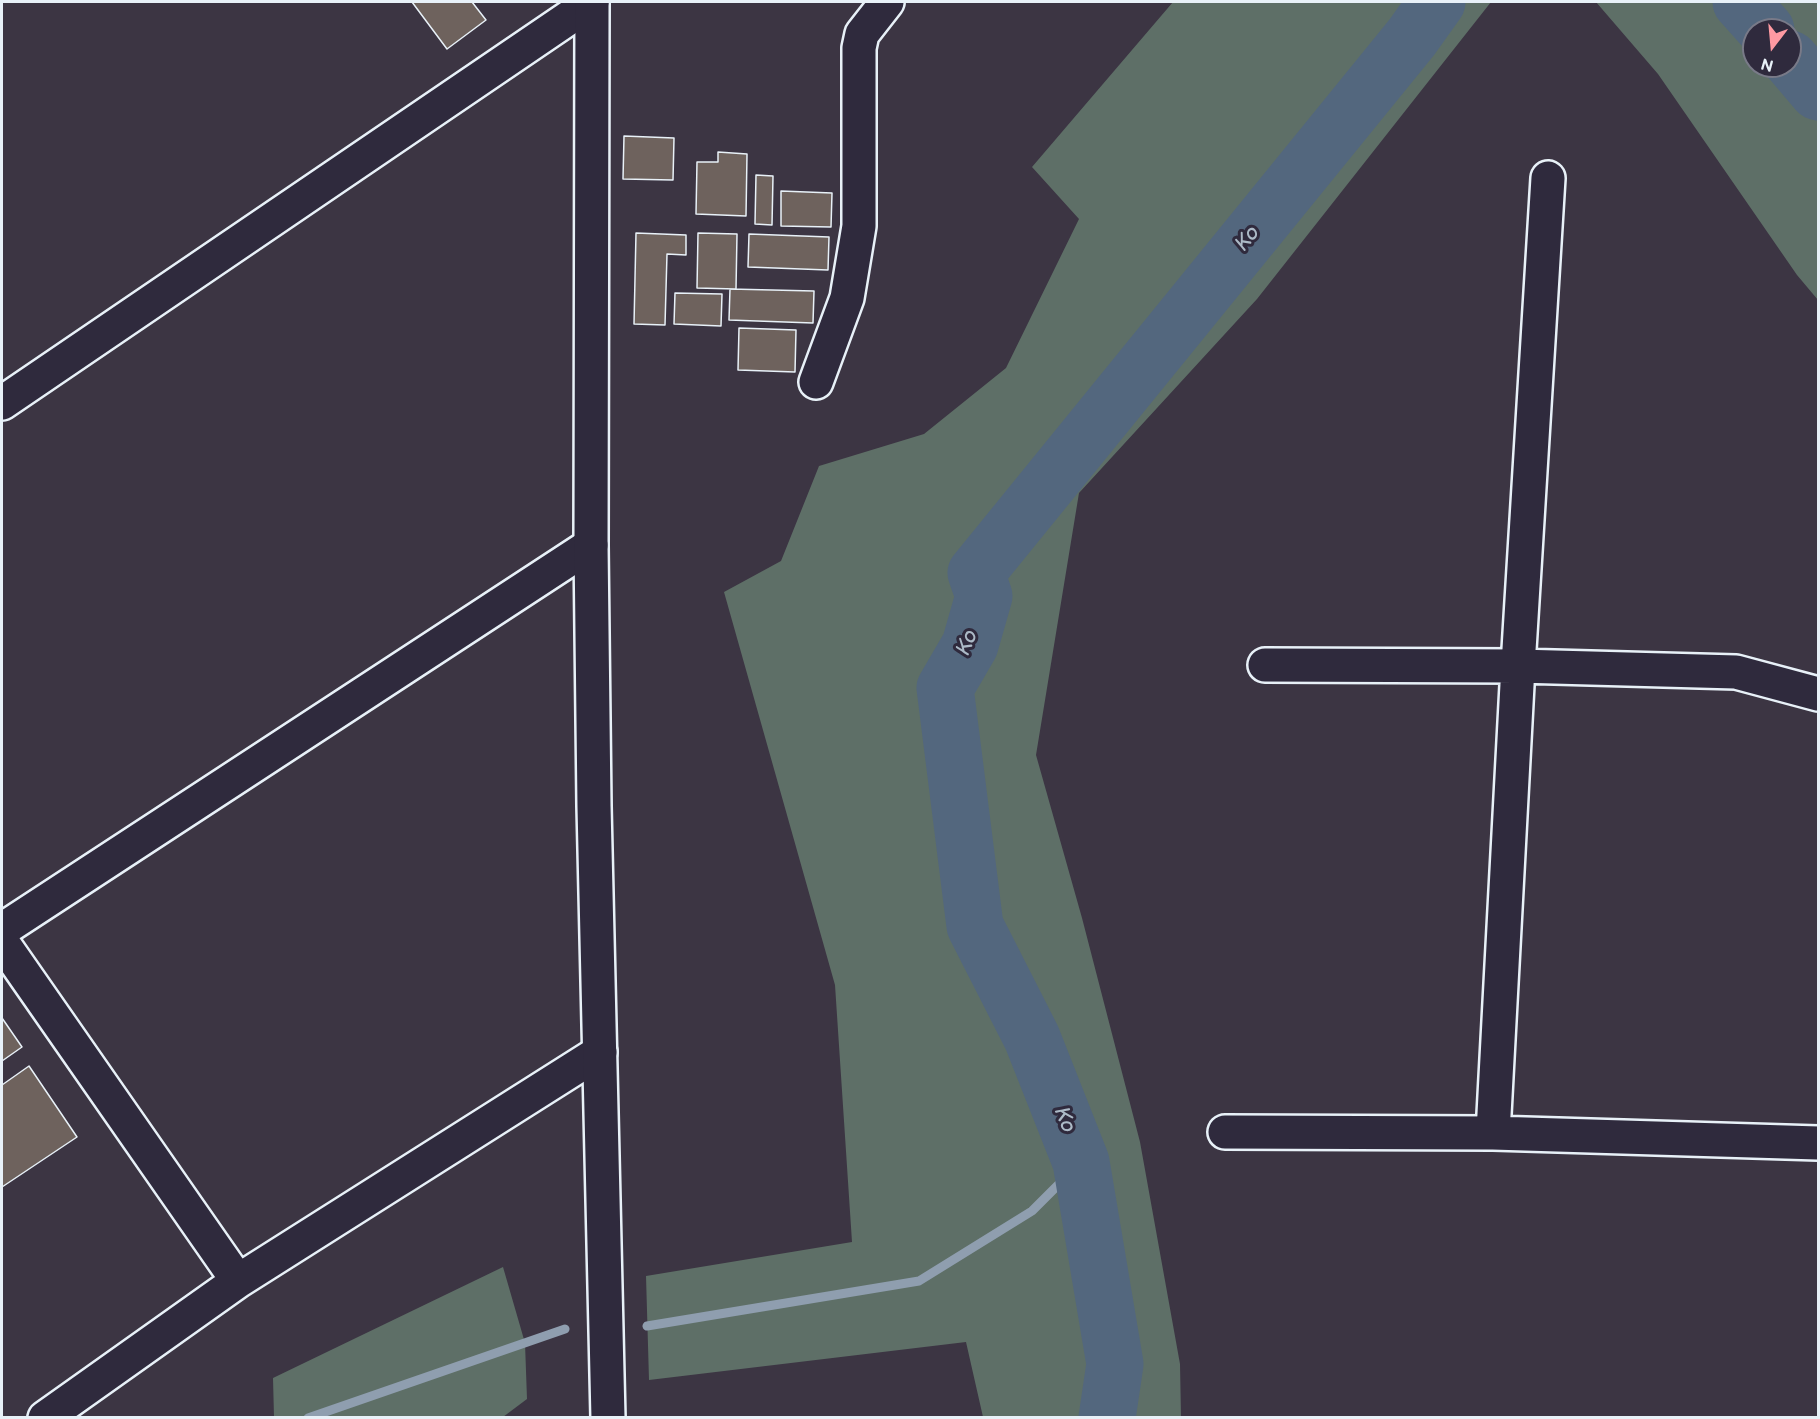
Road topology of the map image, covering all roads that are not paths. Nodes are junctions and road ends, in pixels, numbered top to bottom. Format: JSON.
{"nodes":[{"id":1,"x":592,"y":2,"type":"edge"},
{"id":2,"x":887,"y":2,"type":"edge"},
{"id":3,"x":1548,"y":178,"type":"dead end"},
{"id":4,"x":816,"y":382,"type":"dead end"},
{"id":5,"x":2,"y":403,"type":"edge"},
{"id":6,"x":591,"y":545,"type":"junction"},
{"id":7,"x":1265,"y":665,"type":"dead end"},
{"id":8,"x":1518,"y":666,"type":"junction"},
{"id":9,"x":1818,"y":694,"type":"edge"},
{"id":10,"x":2,"y":930,"type":"edge"},
{"id":11,"x":2,"y":942,"type":"edge"},
{"id":12,"x":600,"y":1052,"type":"junction"},
{"id":13,"x":1225,"y":1132,"type":"dead end"},
{"id":14,"x":1493,"y":1133,"type":"junction"},
{"id":15,"x":1818,"y":1143,"type":"edge"},
{"id":16,"x":238,"y":1281,"type":"junction"},
{"id":17,"x":45,"y":1418,"type":"edge"},
{"id":18,"x":608,"y":1418,"type":"edge"}],
"edges":[{"from":1,"to":5,"type":"street"},
{"from":1,"to":6,"type":"street"},
{"from":2,"to":4,"type":"street"},
{"from":3,"to":8,"type":"street"},
{"from":6,"to":10,"type":"street"},
{"from":6,"to":12,"type":"street"},
{"from":7,"to":8,"type":"street"},
{"from":8,"to":9,"type":"street"},
{"from":8,"to":14,"type":"street"},
{"from":11,"to":16,"type":"street"},
{"from":12,"to":16,"type":"street"},
{"from":12,"to":18,"type":"street"},
{"from":13,"to":14,"type":"street"},
{"from":14,"to":15,"type":"street"},
{"from":16,"to":17,"type":"street"}]}
